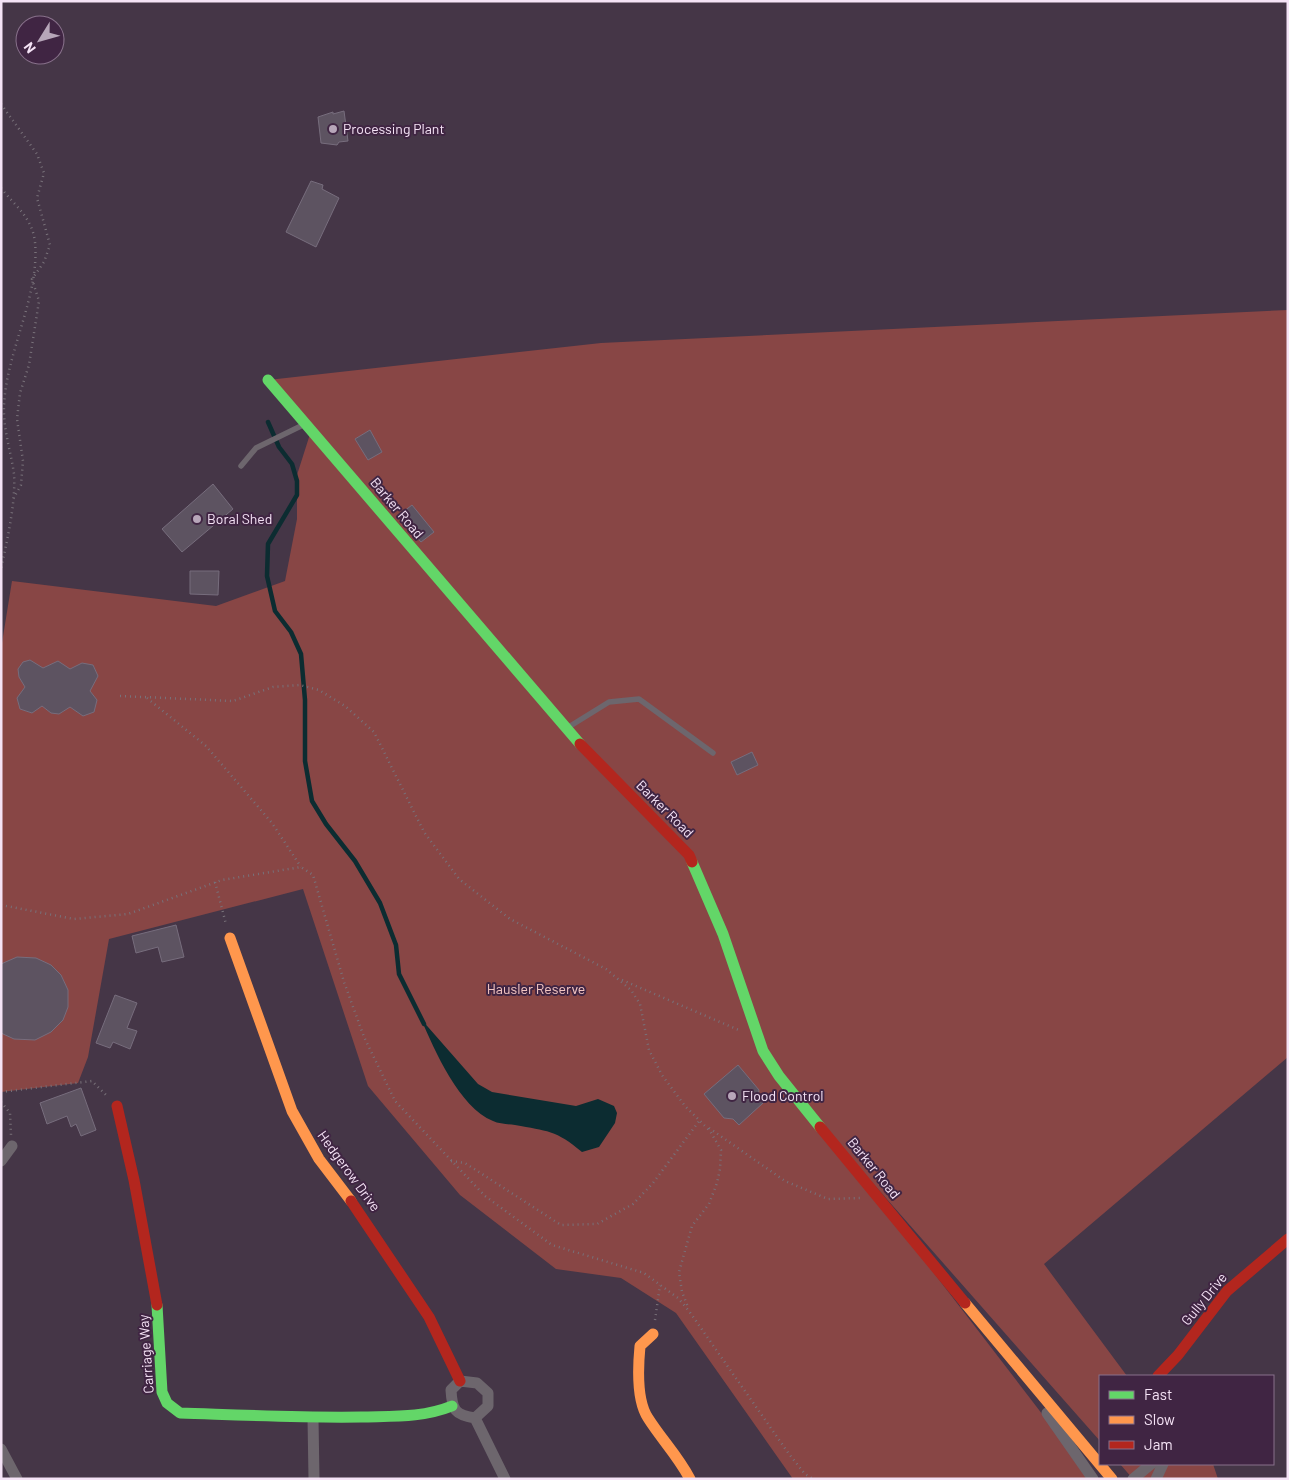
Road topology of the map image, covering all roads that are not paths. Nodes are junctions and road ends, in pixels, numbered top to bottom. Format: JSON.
{"nodes":[{"id":1,"x":268,"y":380,"type":"dead end"},
{"id":2,"x":305,"y":424,"type":"junction"},
{"id":3,"x":241,"y":466,"type":"dead end"},
{"id":4,"x":565,"y":729,"type":"junction"},
{"id":5,"x":713,"y":753,"type":"dead end"},
{"id":6,"x":230,"y":938,"type":"road end"},
{"id":7,"x":117,"y":1106,"type":"road end"},
{"id":8,"x":12,"y":1146,"type":"road end"},
{"id":9,"x":1,"y":1160,"type":"edge"},
{"id":10,"x":1288,"y":1238,"type":"edge"},
{"id":11,"x":653,"y":1334,"type":"road end"},
{"id":12,"x":1005,"y":1353,"type":"junction"},
{"id":13,"x":1170,"y":1364,"type":"junction"},
{"id":14,"x":1159,"y":1375,"type":"edge"},
{"id":15,"x":1165,"y":1375,"type":"edge"},
{"id":16,"x":460,"y":1381,"type":"junction"},
{"id":17,"x":452,"y":1406,"type":"junction"},
{"id":18,"x":313,"y":1418,"type":"junction"},
{"id":19,"x":475,"y":1418,"type":"junction"},
{"id":20,"x":1,"y":1449,"type":"edge"},
{"id":21,"x":1099,"y":1464,"type":"edge"},
{"id":22,"x":1100,"y":1465,"type":"edge"},
{"id":23,"x":1150,"y":1465,"type":"edge"},
{"id":24,"x":1163,"y":1465,"type":"edge"},
{"id":25,"x":17,"y":1479,"type":"edge"},
{"id":26,"x":314,"y":1479,"type":"edge"},
{"id":27,"x":505,"y":1479,"type":"edge"},
{"id":28,"x":690,"y":1479,"type":"edge"},
{"id":29,"x":1093,"y":1479,"type":"edge"},
{"id":30,"x":1112,"y":1479,"type":"edge"},
{"id":31,"x":1133,"y":1479,"type":"edge"},
{"id":32,"x":1156,"y":1479,"type":"edge"}],
"edges":[{"from":1,"to":2,"type":"street","name":"Barker Road"},
{"from":2,"to":3,"type":"lane"},
{"from":2,"to":4,"type":"street","name":"Barker Road"},
{"from":4,"to":5,"type":"lane"},
{"from":4,"to":12,"type":"street","name":"Barker Road"},
{"from":6,"to":16,"type":"street","name":"Hedgerow Drive"},
{"from":7,"to":18,"type":"street","name":"Carriage Way"},
{"from":8,"to":9,"type":"street"},
{"from":10,"to":13,"type":"street","name":"Gully Drive"},
{"from":11,"to":28,"type":"street"},
{"from":12,"to":21,"type":"street","name":"Barker Road"},
{"from":12,"to":29,"type":"street","name":"Barker Road"},
{"from":13,"to":14,"type":"street","name":"Gully Drive"},
{"from":13,"to":15,"type":"street","name":"Gully Drive"},
{"from":16,"to":17,"type":"street"},
{"from":16,"to":19,"type":"street"},
{"from":17,"to":18,"type":"street","name":"Carriage Way"},
{"from":17,"to":19,"type":"street"},
{"from":18,"to":26,"type":"street"},
{"from":19,"to":27,"type":"street"},
{"from":20,"to":25,"type":"street"},
{"from":22,"to":30,"type":"street","name":"Barker Road"},
{"from":23,"to":31,"type":"street"},
{"from":24,"to":32,"type":"street"}]}
